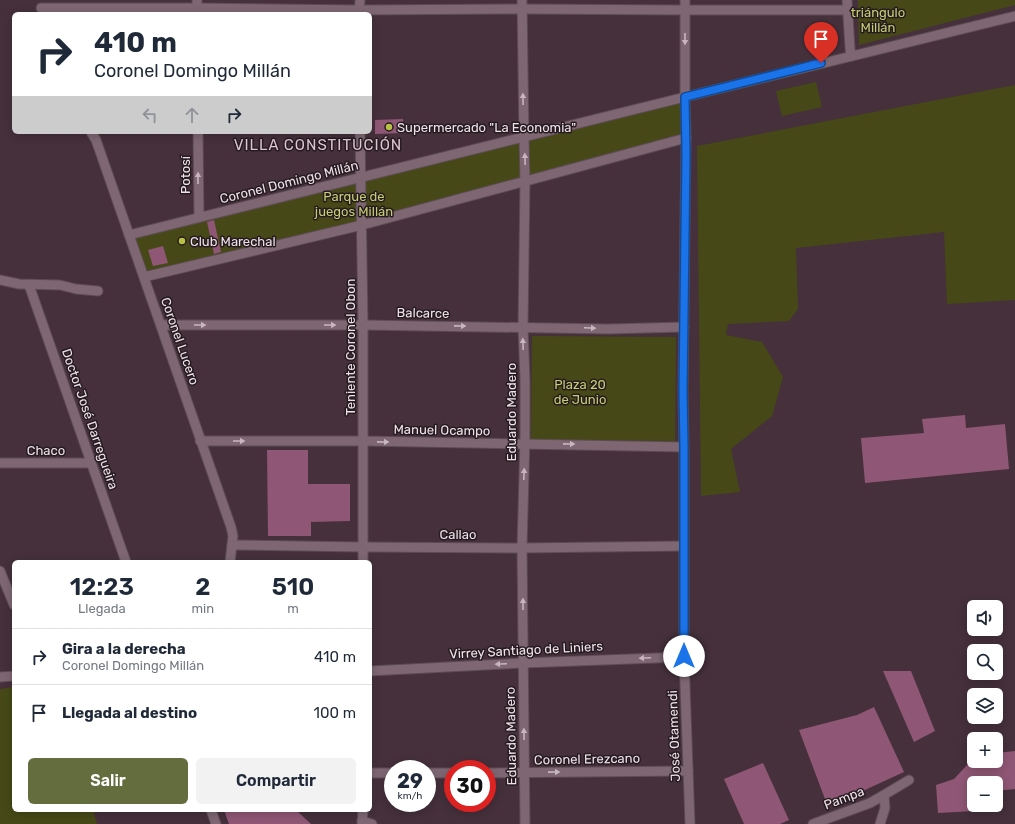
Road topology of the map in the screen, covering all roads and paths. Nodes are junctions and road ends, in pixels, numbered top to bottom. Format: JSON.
{"nodes":[{"id":1,"x":360,"y":0,"type":"edge"},
{"id":2,"x":685,"y":0,"type":"edge"},
{"id":3,"x":847,"y":0,"type":"edge"},
{"id":4,"x":522,"y":4,"type":"edge"},
{"id":5,"x":41,"y":7,"type":"edge"},
{"id":6,"x":197,"y":7,"type":"edge"},
{"id":7,"x":685,"y":10,"type":"junction"},
{"id":8,"x":847,"y":10,"type":"junction"},
{"id":9,"x":359,"y":12,"type":"edge"},
{"id":10,"x":1015,"y":16,"type":"edge"},
{"id":11,"x":852,"y":56,"type":"junction"},
{"id":12,"x":685,"y":97,"type":"junction"},
{"id":13,"x":92,"y":134,"type":"edge"},
{"id":14,"x":198,"y":134,"type":"edge"},
{"id":15,"x":360,"y":134,"type":"edge"},
{"id":16,"x":524,"y":138,"type":"junction"},
{"id":17,"x":686,"y":138,"type":"junction"},
{"id":18,"x":360,"y":178,"type":"junction"},
{"id":19,"x":526,"y":181,"type":"junction"},
{"id":20,"x":199,"y":217,"type":"junction"},
{"id":21,"x":362,"y":225,"type":"junction"},
{"id":22,"x":129,"y":235,"type":"junction"},
{"id":23,"x":144,"y":277,"type":"junction"},
{"id":24,"x":0,"y":280,"type":"edge"},
{"id":25,"x":29,"y":284,"type":"junction"},
{"id":26,"x":98,"y":291,"type":"dead end"},
{"id":27,"x":161,"y":325,"type":"junction"},
{"id":28,"x":363,"y":325,"type":"junction"},
{"id":29,"x":523,"y":327,"type":"junction"},
{"id":30,"x":684,"y":327,"type":"junction"},
{"id":31,"x":200,"y":441,"type":"junction"},
{"id":32,"x":364,"y":441,"type":"junction"},
{"id":33,"x":525,"y":444,"type":"junction"},
{"id":34,"x":684,"y":447,"type":"junction"},
{"id":35,"x":0,"y":463,"type":"edge"},
{"id":36,"x":91,"y":463,"type":"junction"},
{"id":37,"x":232,"y":544,"type":"junction"},
{"id":38,"x":684,"y":546,"type":"junction"},
{"id":39,"x":363,"y":547,"type":"junction"},
{"id":40,"x":522,"y":548,"type":"junction"},
{"id":41,"x":125,"y":560,"type":"edge"},
{"id":42,"x":230,"y":560,"type":"edge"},
{"id":43,"x":364,"y":560,"type":"edge"},
{"id":44,"x":0,"y":571,"type":"edge"},
{"id":45,"x":12,"y":600,"type":"edge"},
{"id":46,"x":684,"y":656,"type":"junction"},
{"id":47,"x":523,"y":663,"type":"junction"},
{"id":48,"x":372,"y":671,"type":"edge"},
{"id":49,"x":12,"y":676,"type":"edge"},
{"id":50,"x":0,"y":677,"type":"edge"},
{"id":51,"x":688,"y":771,"type":"junction"},
{"id":52,"x":372,"y":773,"type":"edge"},
{"id":53,"x":384,"y":773,"type":"edge"},
{"id":54,"x":496,"y":773,"type":"edge"},
{"id":55,"x":525,"y":773,"type":"junction"},
{"id":56,"x":909,"y":780,"type":"dead end"},
{"id":57,"x":884,"y":795,"type":"junction"},
{"id":58,"x":212,"y":812,"type":"edge"},
{"id":59,"x":363,"y":812,"type":"edge"},
{"id":60,"x":362,"y":823,"type":"edge"},
{"id":61,"x":216,"y":824,"type":"edge"},
{"id":62,"x":372,"y":824,"type":"edge"},
{"id":63,"x":525,"y":824,"type":"edge"},
{"id":64,"x":690,"y":824,"type":"edge"},
{"id":65,"x":813,"y":824,"type":"edge"},
{"id":66,"x":880,"y":824,"type":"edge"}],
"edges":[{"from":1,"to":9,"type":"street"},
{"from":2,"to":7,"type":"street","name":"José Otamendi"},
{"from":3,"to":8,"type":"street"},
{"from":4,"to":7,"type":"street"},
{"from":4,"to":9,"type":"street"},
{"from":16,"to":4,"type":"street","name":"Eduardo Madero","one_way":true},
{"from":5,"to":6,"type":"street"},
{"from":6,"to":9,"type":"street"},
{"from":7,"to":8,"type":"street"},
{"from":7,"to":12,"type":"street","name":"José Otamendi","one_way":true},
{"from":8,"to":11,"type":"street"},
{"from":10,"to":11,"type":"street","name":"Coronel Domingo Millán"},
{"from":11,"to":12,"type":"street","name":"Coronel Domingo Millán"},
{"from":12,"to":16,"type":"street","name":"Coronel Domingo Millán"},
{"from":12,"to":17,"type":"street","name":"José Otamendi"},
{"from":13,"to":22,"type":"street","name":"Coronel Lucero"},
{"from":20,"to":14,"type":"street","name":"Potosí","one_way":true},
{"from":15,"to":18,"type":"street","name":"Teniente Coronel Obon"},
{"from":16,"to":18,"type":"street","name":"Coronel Domingo Millán"},
{"from":19,"to":16,"type":"street","name":"Eduardo Madero","one_way":true},
{"from":17,"to":19,"type":"street"},
{"from":17,"to":30,"type":"street","name":"José Otamendi"},
{"from":18,"to":20,"type":"street","name":"Coronel Domingo Millán"},
{"from":18,"to":21,"type":"street","name":"Teniente Coronel Obon"},
{"from":19,"to":21,"type":"street"},
{"from":19,"to":29,"type":"street","name":"Eduardo Madero"},
{"from":20,"to":22,"type":"street","name":"Coronel Domingo Millán"},
{"from":21,"to":23,"type":"street"},
{"from":21,"to":28,"type":"street","name":"Teniente Coronel Obon"},
{"from":22,"to":23,"type":"street","name":"Coronel Lucero"},
{"from":23,"to":27,"type":"street","name":"Coronel Lucero"},
{"from":24,"to":25,"type":"street"},
{"from":25,"to":26,"type":"street"},
{"from":25,"to":36,"type":"street","name":"Doctor José Darregueira"},
{"from":27,"to":28,"type":"street","name":"Balcarce","one_way":true},
{"from":27,"to":31,"type":"street","name":"Coronel Lucero"},
{"from":28,"to":29,"type":"street","name":"Balcarce","one_way":true},
{"from":28,"to":32,"type":"street","name":"Teniente Coronel Obon"},
{"from":29,"to":30,"type":"street","name":"Balcarce","one_way":true},
{"from":33,"to":29,"type":"street","name":"Eduardo Madero","one_way":true},
{"from":30,"to":34,"type":"street","name":"José Otamendi"},
{"from":31,"to":32,"type":"street","name":"Manuel Ocampo","one_way":true},
{"from":31,"to":37,"type":"street","name":"Coronel Lucero"},
{"from":32,"to":33,"type":"street","name":"Manuel Ocampo","one_way":true},
{"from":32,"to":39,"type":"street","name":"Teniente Coronel Obon"},
{"from":33,"to":34,"type":"street","name":"Manuel Ocampo","one_way":true},
{"from":40,"to":33,"type":"street","name":"Eduardo Madero","one_way":true},
{"from":34,"to":38,"type":"street","name":"José Otamendi"},
{"from":35,"to":36,"type":"street","name":"Chaco"},
{"from":36,"to":41,"type":"street","name":"Doctor José Darregueira"},
{"from":37,"to":39,"type":"street","name":"Callao"},
{"from":37,"to":42,"type":"street","name":"Coronel Lucero"},
{"from":38,"to":40,"type":"street","name":"Callao"},
{"from":38,"to":46,"type":"street","name":"José Otamendi"},
{"from":39,"to":40,"type":"street","name":"Callao"},
{"from":39,"to":43,"type":"street","name":"Teniente Coronel Obon"},
{"from":47,"to":40,"type":"street","name":"Eduardo Madero","one_way":true},
{"from":44,"to":45,"type":"street"},
{"from":46,"to":47,"type":"street","name":"Virrey Santiago de Liniers","one_way":true},
{"from":46,"to":51,"type":"street","name":"José Otamendi"},
{"from":47,"to":48,"type":"street","name":"Virrey Santiago de Liniers","one_way":true},
{"from":55,"to":47,"type":"street","name":"Eduardo Madero","one_way":true},
{"from":49,"to":50,"type":"street"},
{"from":55,"to":51,"type":"street","name":"Coronel Erezcano","one_way":true},
{"from":51,"to":64,"type":"street","name":"José Otamendi"},
{"from":52,"to":53,"type":"street"},
{"from":54,"to":55,"type":"street","name":"Coronel Erezcano"},
{"from":55,"to":63,"type":"street","name":"Eduardo Madero"},
{"from":56,"to":57,"type":"street","name":"Pampa"},
{"from":57,"to":65,"type":"street","name":"Pampa"},
{"from":57,"to":66,"type":"street","name":"Pampa"},
{"from":58,"to":61,"type":"street"},
{"from":59,"to":60,"type":"street"},
{"from":60,"to":62,"type":"street"}]}
